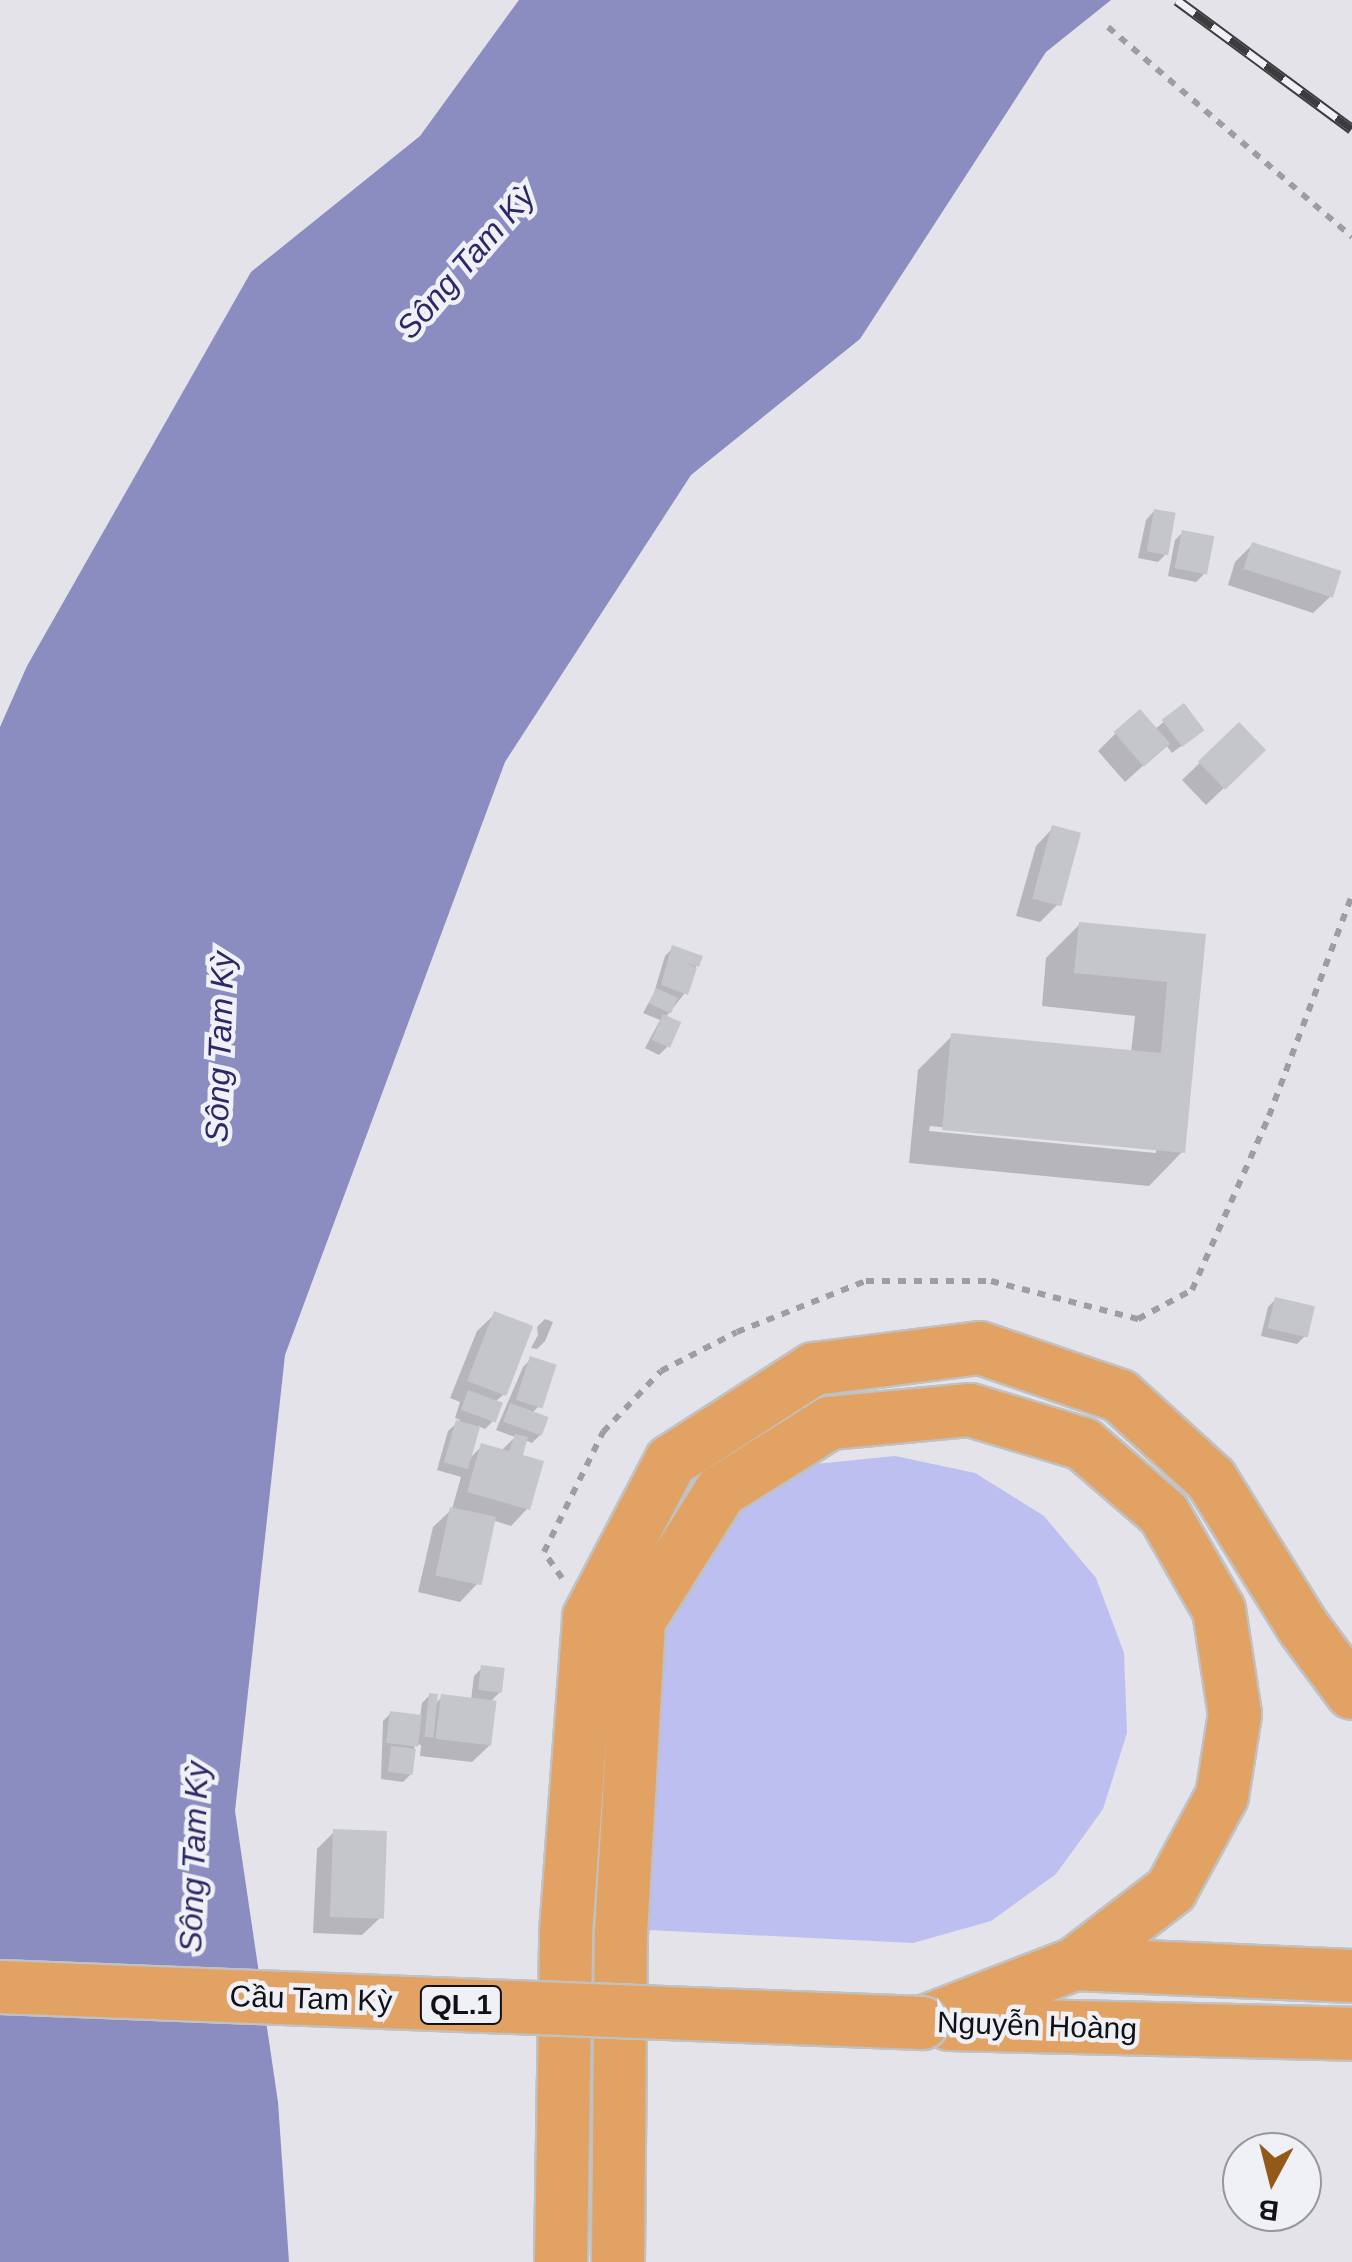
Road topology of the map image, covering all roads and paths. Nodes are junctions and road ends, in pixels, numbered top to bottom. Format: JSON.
{"nodes":[{"id":1,"x":1108,"y":27,"type":"dead end"},
{"id":2,"x":1352,"y":237,"type":"edge"},
{"id":3,"x":1352,"y":895,"type":"edge"},
{"id":4,"x":588,"y":1617,"type":"junction"},
{"id":5,"x":1352,"y":1692,"type":"edge"},
{"id":6,"x":1075,"y":1964,"type":"junction"},
{"id":7,"x":1352,"y":1976,"type":"edge"},
{"id":8,"x":0,"y":1987,"type":"edge"},
{"id":9,"x":922,"y":2023,"type":"junction"},
{"id":10,"x":1352,"y":2034,"type":"edge"},
{"id":11,"x":561,"y":2262,"type":"edge"},
{"id":12,"x":618,"y":2262,"type":"edge"}],
"edges":[{"from":1,"to":2,"type":"path"},
{"from":3,"to":4,"type":"path"},
{"from":4,"to":5,"type":"highway"},
{"from":4,"to":11,"type":"highway"},
{"from":6,"to":7,"type":"highway","name":"Nguyễn Hoàng","number":"QL.1"},
{"from":6,"to":9,"type":"highway","name":"Nguyễn Hoàng","number":"QL.1"},
{"from":6,"to":12,"type":"highway"},
{"from":8,"to":9,"type":"highway","name":"Cầu Tam Kỳ","number":"QL.1","bridge":true},
{"from":9,"to":10,"type":"highway","name":"Nguyễn Hoàng","number":"QL.1"}]}
